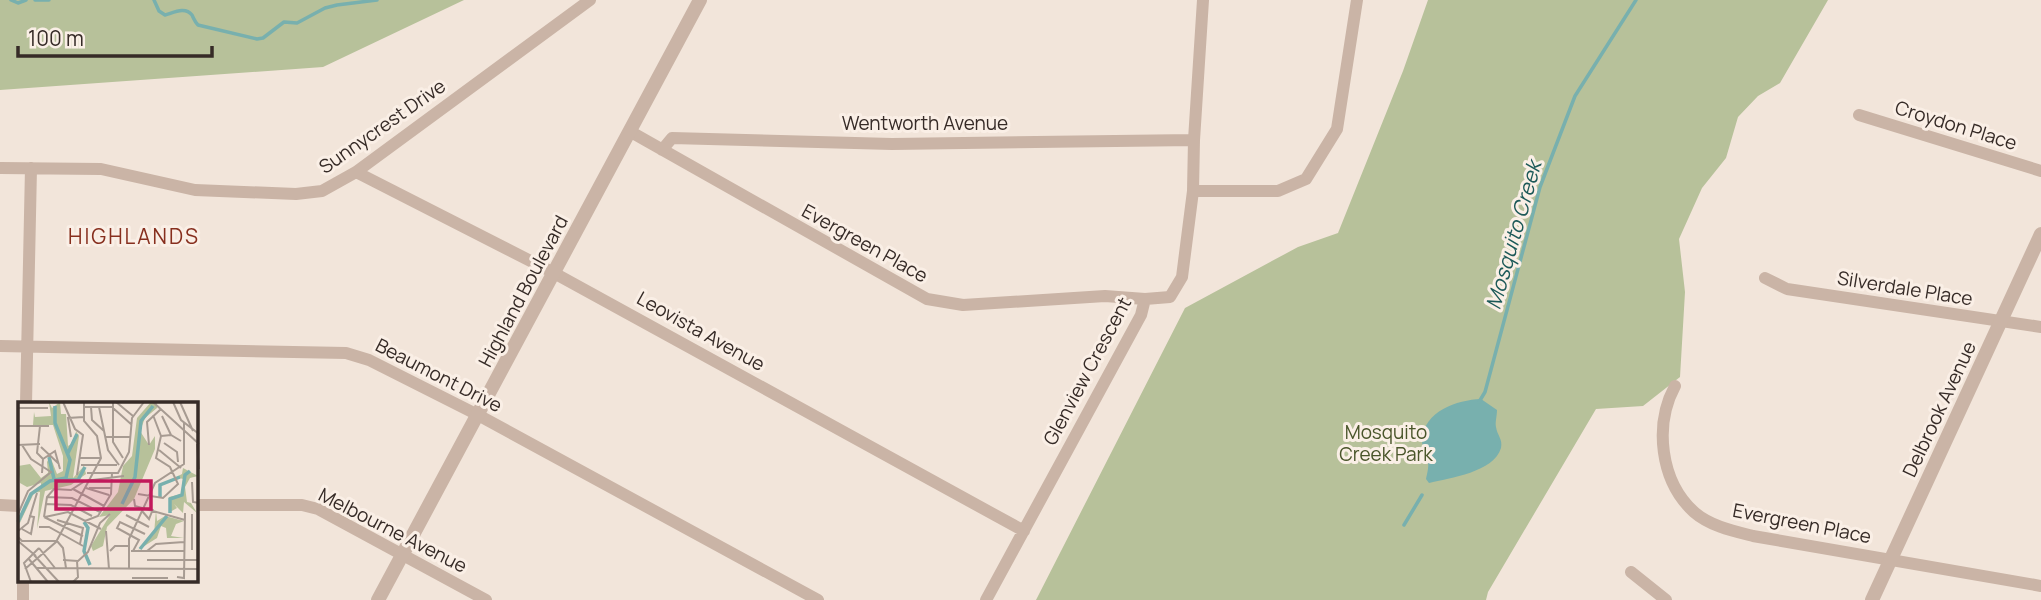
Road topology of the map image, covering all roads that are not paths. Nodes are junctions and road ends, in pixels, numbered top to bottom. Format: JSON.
{"nodes":[{"id":1,"x":590,"y":0,"type":"edge"},
{"id":2,"x":700,"y":0,"type":"edge"},
{"id":3,"x":1203,"y":0,"type":"edge"},
{"id":4,"x":1357,"y":0,"type":"edge"},
{"id":5,"x":1859,"y":115,"type":"dead end"},
{"id":6,"x":631,"y":132,"type":"junction"},
{"id":7,"x":1194,"y":141,"type":"junction"},
{"id":8,"x":662,"y":150,"type":"junction"},
{"id":9,"x":0,"y":168,"type":"edge"},
{"id":10,"x":31,"y":169,"type":"junction"},
{"id":11,"x":356,"y":172,"type":"junction"},
{"id":12,"x":2041,"y":172,"type":"edge"},
{"id":13,"x":1193,"y":191,"type":"junction"},
{"id":14,"x":2041,"y":234,"type":"edge"},
{"id":15,"x":554,"y":273,"type":"junction"},
{"id":16,"x":1765,"y":278,"type":"dead end"},
{"id":17,"x":1144,"y":299,"type":"junction"},
{"id":18,"x":2001,"y":322,"type":"junction"},
{"id":19,"x":2041,"y":327,"type":"edge"},
{"id":20,"x":0,"y":346,"type":"edge"},
{"id":21,"x":28,"y":347,"type":"junction"},
{"id":22,"x":1675,"y":386,"type":"dead end"},
{"id":23,"x":26,"y":402,"type":"edge"},
{"id":24,"x":478,"y":415,"type":"junction"},
{"id":25,"x":0,"y":505,"type":"edge"},
{"id":26,"x":198,"y":505,"type":"edge"},
{"id":27,"x":18,"y":506,"type":"edge"},
{"id":28,"x":1024,"y":531,"type":"junction"},
{"id":29,"x":402,"y":554,"type":"junction"},
{"id":30,"x":1890,"y":560,"type":"junction"},
{"id":31,"x":1631,"y":572,"type":"dead end"},
{"id":32,"x":23,"y":582,"type":"edge"},
{"id":33,"x":2041,"y":586,"type":"edge"},
{"id":34,"x":23,"y":600,"type":"edge"},
{"id":35,"x":378,"y":600,"type":"edge"},
{"id":36,"x":486,"y":600,"type":"edge"},
{"id":37,"x":818,"y":600,"type":"edge"},
{"id":38,"x":986,"y":600,"type":"edge"},
{"id":39,"x":1666,"y":600,"type":"edge"},
{"id":40,"x":1871,"y":600,"type":"edge"}],
"edges":[{"from":1,"to":11,"type":"street","name":"Sunnycrest Drive"},
{"from":2,"to":6,"type":"street","name":"Highland Boulevard"},
{"from":3,"to":7,"type":"street","name":"Glenview Crescent"},
{"from":4,"to":13,"type":"street"},
{"from":5,"to":12,"type":"street","name":"Croydon Place"},
{"from":6,"to":8,"type":"street","name":"Evergreen Place"},
{"from":6,"to":15,"type":"street","name":"Highland Boulevard"},
{"from":7,"to":8,"type":"street","name":"Wentworth Avenue"},
{"from":7,"to":13,"type":"street","name":"Glenview Crescent"},
{"from":8,"to":17,"type":"street","name":"Evergreen Place"},
{"from":9,"to":10,"type":"street","name":"Sunnycrest Drive"},
{"from":10,"to":11,"type":"street","name":"Sunnycrest Drive"},
{"from":10,"to":21,"type":"street"},
{"from":11,"to":15,"type":"street","name":"Leovista Avenue"},
{"from":13,"to":17,"type":"street","name":"Glenview Crescent"},
{"from":14,"to":18,"type":"street","name":"Delbrook Avenue"},
{"from":15,"to":24,"type":"street","name":"Highland Boulevard"},
{"from":15,"to":28,"type":"street","name":"Leovista Avenue"},
{"from":16,"to":18,"type":"street","name":"Silverdale Place"},
{"from":17,"to":28,"type":"street","name":"Glenview Crescent"},
{"from":18,"to":19,"type":"street","name":"Silverdale Place"},
{"from":18,"to":30,"type":"street","name":"Delbrook Avenue"},
{"from":20,"to":21,"type":"street","name":"Beaumont Drive"},
{"from":21,"to":23,"type":"street"},
{"from":21,"to":24,"type":"street","name":"Beaumont Drive"},
{"from":22,"to":30,"type":"street","name":"Evergreen Place"},
{"from":24,"to":29,"type":"street","name":"Highland Boulevard"},
{"from":24,"to":37,"type":"street","name":"Beaumont Drive"},
{"from":25,"to":27,"type":"street"},
{"from":26,"to":29,"type":"street","name":"Melbourne Avenue"},
{"from":28,"to":38,"type":"street","name":"Glenview Crescent"},
{"from":29,"to":35,"type":"street","name":"Highland Boulevard"},
{"from":29,"to":36,"type":"street","name":"Melbourne Avenue"},
{"from":30,"to":33,"type":"street","name":"Evergreen Place"},
{"from":30,"to":40,"type":"street","name":"Delbrook Avenue"},
{"from":31,"to":39,"type":"street"},
{"from":32,"to":34,"type":"street"}]}
